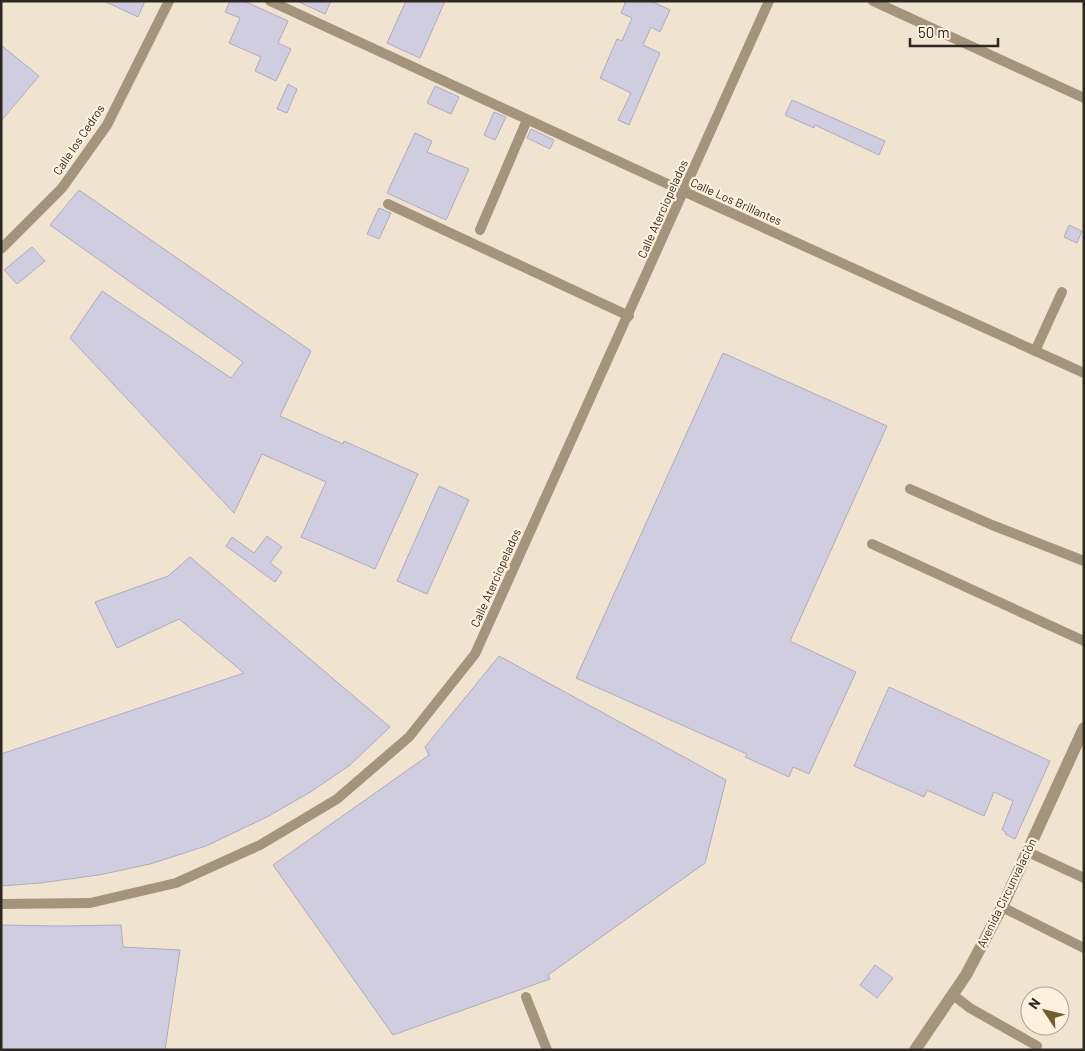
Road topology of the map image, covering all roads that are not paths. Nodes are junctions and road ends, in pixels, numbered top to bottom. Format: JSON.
{"nodes":[{"id":1,"x":169,"y":1,"type":"edge"},
{"id":2,"x":270,"y":1,"type":"edge"},
{"id":3,"x":770,"y":1,"type":"edge"},
{"id":4,"x":873,"y":1,"type":"edge"},
{"id":5,"x":1084,"y":98,"type":"edge"},
{"id":6,"x":527,"y":120,"type":"junction"},
{"id":7,"x":684,"y":192,"type":"junction"},
{"id":8,"x":388,"y":204,"type":"dead end"},
{"id":9,"x":480,"y":230,"type":"dead end"},
{"id":10,"x":1,"y":249,"type":"edge"},
{"id":11,"x":1062,"y":292,"type":"dead end"},
{"id":12,"x":628,"y":316,"type":"junction"},
{"id":13,"x":1035,"y":351,"type":"junction"},
{"id":14,"x":1084,"y":373,"type":"edge"},
{"id":15,"x":910,"y":489,"type":"dead end"},
{"id":16,"x":872,"y":544,"type":"dead end"},
{"id":17,"x":1084,"y":561,"type":"edge"},
{"id":18,"x":1084,"y":641,"type":"edge"},
{"id":19,"x":1084,"y":728,"type":"edge"},
{"id":20,"x":1028,"y":852,"type":"junction"},
{"id":21,"x":1084,"y":878,"type":"edge"},
{"id":22,"x":1,"y":904,"type":"edge"},
{"id":23,"x":1002,"y":907,"type":"junction"},
{"id":24,"x":1084,"y":948,"type":"edge"},
{"id":25,"x":952,"y":995,"type":"junction"},
{"id":26,"x":526,"y":997,"type":"dead end"},
{"id":27,"x":1037,"y":1046,"type":"dead end"},
{"id":28,"x":547,"y":1050,"type":"edge"},
{"id":29,"x":915,"y":1050,"type":"edge"}],
"edges":[{"from":1,"to":10,"type":"street","name":"Calle los Cedros"},
{"from":2,"to":6,"type":"street","name":"Calle Los Brillantes"},
{"from":3,"to":7,"type":"street","name":"Calle Aterciopelados"},
{"from":4,"to":5,"type":"street"},
{"from":6,"to":7,"type":"street","name":"Calle Los Brillantes"},
{"from":6,"to":9,"type":"street"},
{"from":7,"to":12,"type":"street","name":"Calle Aterciopelados"},
{"from":7,"to":13,"type":"street","name":"Calle Los Brillantes"},
{"from":8,"to":12,"type":"street"},
{"from":11,"to":13,"type":"street"},
{"from":12,"to":22,"type":"street","name":"Calle Aterciopelados"},
{"from":13,"to":14,"type":"street","name":"Calle Los Brillantes"},
{"from":15,"to":17,"type":"street"},
{"from":16,"to":18,"type":"street"},
{"from":19,"to":20,"type":"street","name":"Avenida Circunvalación"},
{"from":20,"to":21,"type":"street"},
{"from":20,"to":23,"type":"street","name":"Avenida Circunvalación"},
{"from":23,"to":24,"type":"street"},
{"from":23,"to":25,"type":"street","name":"Avenida Circunvalación"},
{"from":25,"to":27,"type":"street"},
{"from":25,"to":29,"type":"street","name":"Avenida Circunvalación"},
{"from":26,"to":28,"type":"street"}]}
